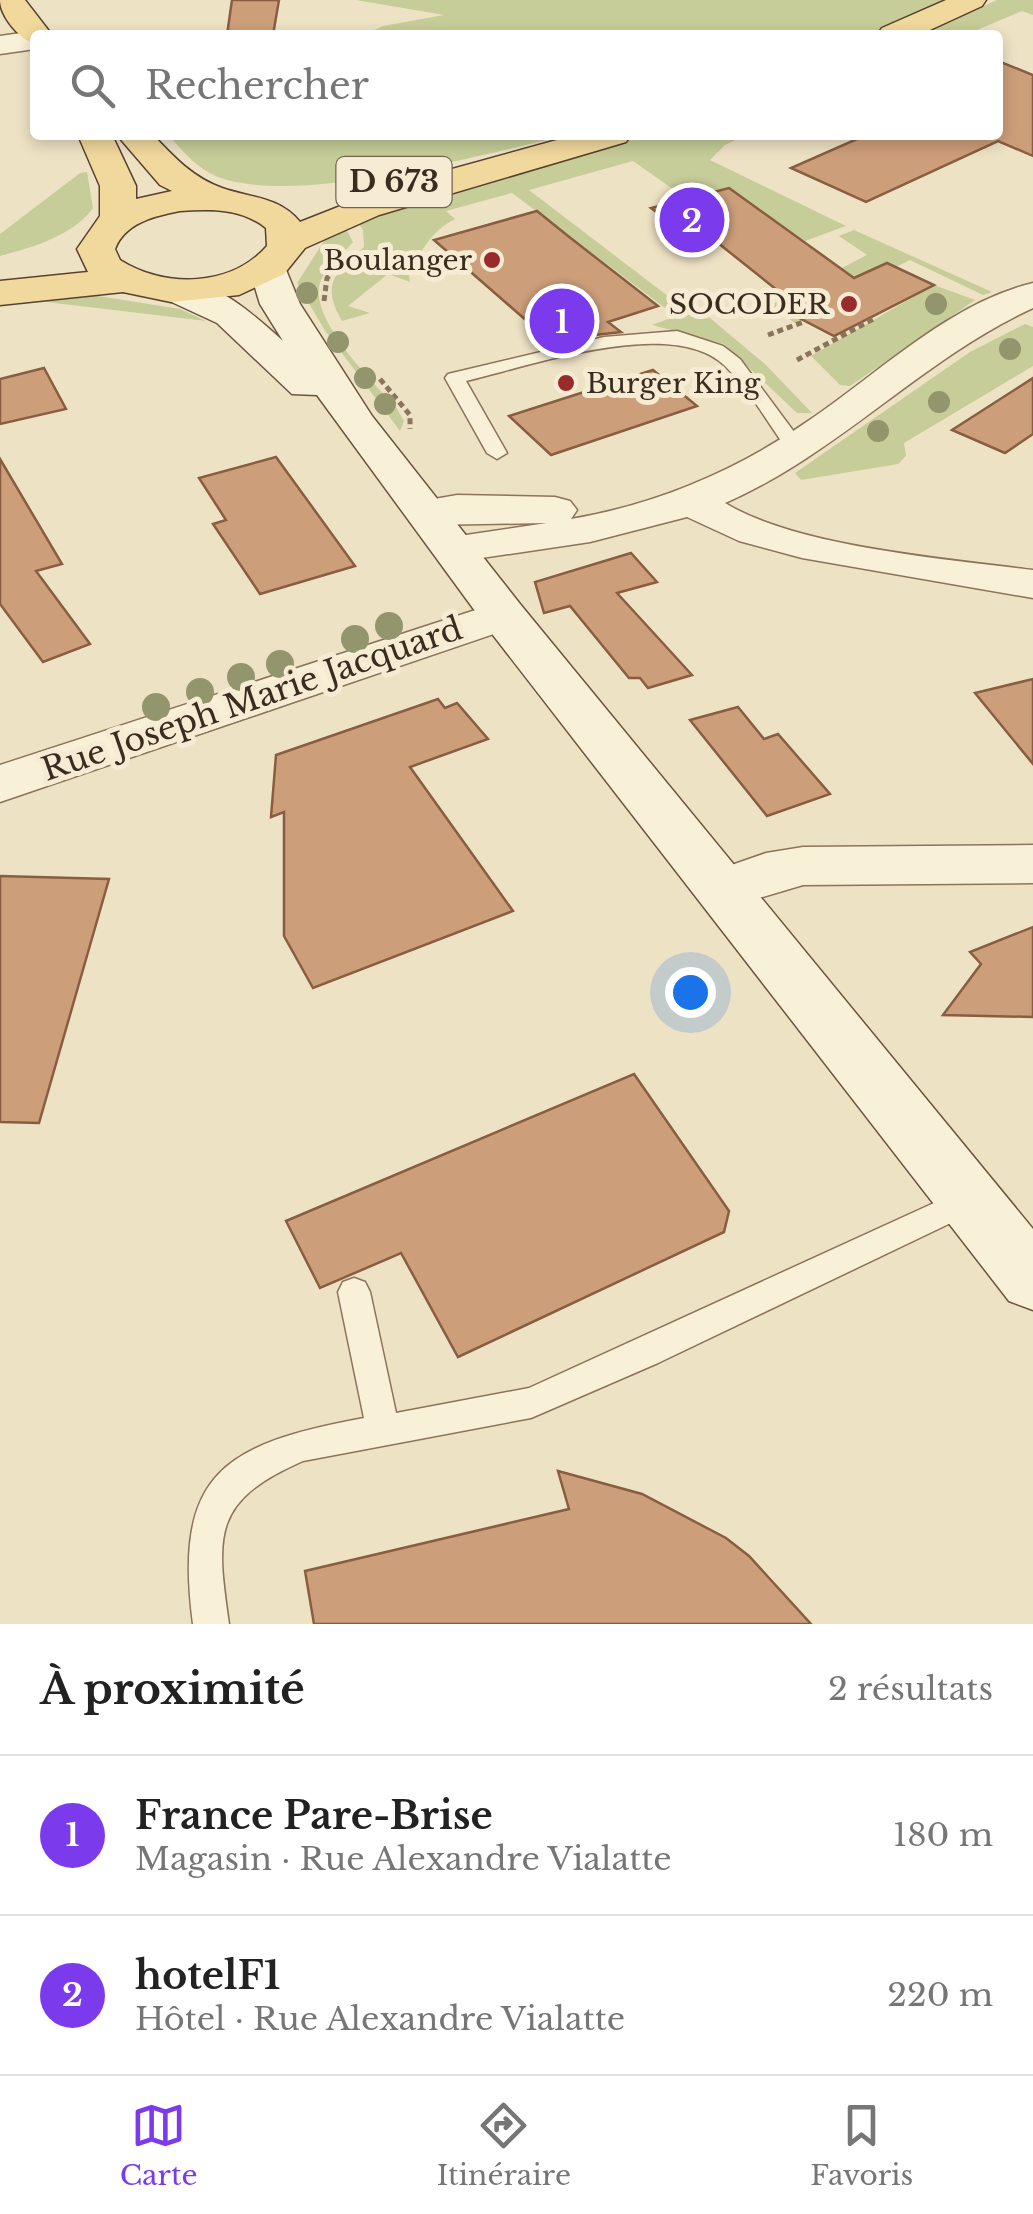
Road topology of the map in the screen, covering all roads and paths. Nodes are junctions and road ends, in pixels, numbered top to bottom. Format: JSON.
{"nodes":[{"id":1,"x":9,"y":0,"type":"edge"},
{"id":2,"x":971,"y":0,"type":"edge"},
{"id":3,"x":30,"y":30,"type":"edge"},
{"id":4,"x":904,"y":30,"type":"edge"},
{"id":5,"x":30,"y":38,"type":"edge"},
{"id":6,"x":0,"y":45,"type":"edge"},
{"id":7,"x":96,"y":140,"type":"edge"},
{"id":8,"x":139,"y":140,"type":"edge"},
{"id":9,"x":595,"y":140,"type":"edge"},
{"id":10,"x":536,"y":156,"type":"junction"},
{"id":11,"x":234,"y":202,"type":"junction"},
{"id":12,"x":111,"y":226,"type":"junction"},
{"id":13,"x":31,"y":255,"type":"edge"},
{"id":14,"x":278,"y":255,"type":"junction"},
{"id":15,"x":123,"y":280,"type":"junction"},
{"id":16,"x":177,"y":290,"type":"junction"},
{"id":17,"x":0,"y":293,"type":"edge"},
{"id":18,"x":1033,"y":294,"type":"edge"},
{"id":19,"x":876,"y":318,"type":"dead end"},
{"id":20,"x":806,"y":322,"type":"dead end"},
{"id":21,"x":768,"y":335,"type":"dead end"},
{"id":22,"x":798,"y":360,"type":"dead end"},
{"id":23,"x":354,"y":420,"type":"junction"},
{"id":24,"x":796,"y":448,"type":"junction"},
{"id":25,"x":498,"y":453,"type":"dead end"},
{"id":26,"x":691,"y":501,"type":"junction"},
{"id":27,"x":440,"y":530,"type":"junction"},
{"id":28,"x":1033,"y":584,"type":"edge"},
{"id":29,"x":503,"y":615,"type":"junction"},
{"id":30,"x":0,"y":784,"type":"edge"},
{"id":31,"x":1033,"y":864,"type":"edge"},
{"id":32,"x":722,"y":890,"type":"junction"},
{"id":33,"x":970,"y":1200,"type":"junction"},
{"id":34,"x":1033,"y":1280,"type":"edge"},
{"id":35,"x":354,"y":1292,"type":"dead end"},
{"id":36,"x":383,"y":1431,"type":"junction"},
{"id":37,"x":211,"y":1624,"type":"edge"}],
"edges":[{"from":1,"to":3,"type":"main road"},
{"from":2,"to":4,"type":"main road"},
{"from":5,"to":6,"type":"street"},
{"from":7,"to":12,"type":"main road"},
{"from":8,"to":11,"type":"main road"},
{"from":9,"to":10,"type":"main road","number":"D 673"},
{"from":10,"to":11,"type":"main road","number":"D 673"},
{"from":10,"to":14,"type":"main road","number":"D 673"},
{"from":11,"to":12,"type":"main road"},
{"from":11,"to":14,"type":"main road"},
{"from":12,"to":13,"type":"main road"},
{"from":12,"to":15,"type":"main road"},
{"from":14,"to":16,"type":"main road"},
{"from":14,"to":23,"type":"main road"},
{"from":15,"to":16,"type":"main road"},
{"from":15,"to":17,"type":"main road"},
{"from":16,"to":23,"type":"main road"},
{"from":18,"to":24,"type":"street"},
{"from":19,"to":22,"type":"path"},
{"from":20,"to":21,"type":"path"},
{"from":23,"to":27,"type":"main road"},
{"from":24,"to":25,"type":"lane"},
{"from":24,"to":26,"type":"street"},
{"from":26,"to":27,"type":"street"},
{"from":26,"to":28,"type":"street"},
{"from":27,"to":29,"type":"main road"},
{"from":29,"to":30,"type":"street","name":"Rue Joseph Marie Jacquard"},
{"from":29,"to":32,"type":"main road"},
{"from":31,"to":32,"type":"street"},
{"from":32,"to":33,"type":"main road"},
{"from":33,"to":34,"type":"main road"},
{"from":33,"to":36,"type":"lane"},
{"from":35,"to":36,"type":"lane"},
{"from":36,"to":37,"type":"lane"}]}
